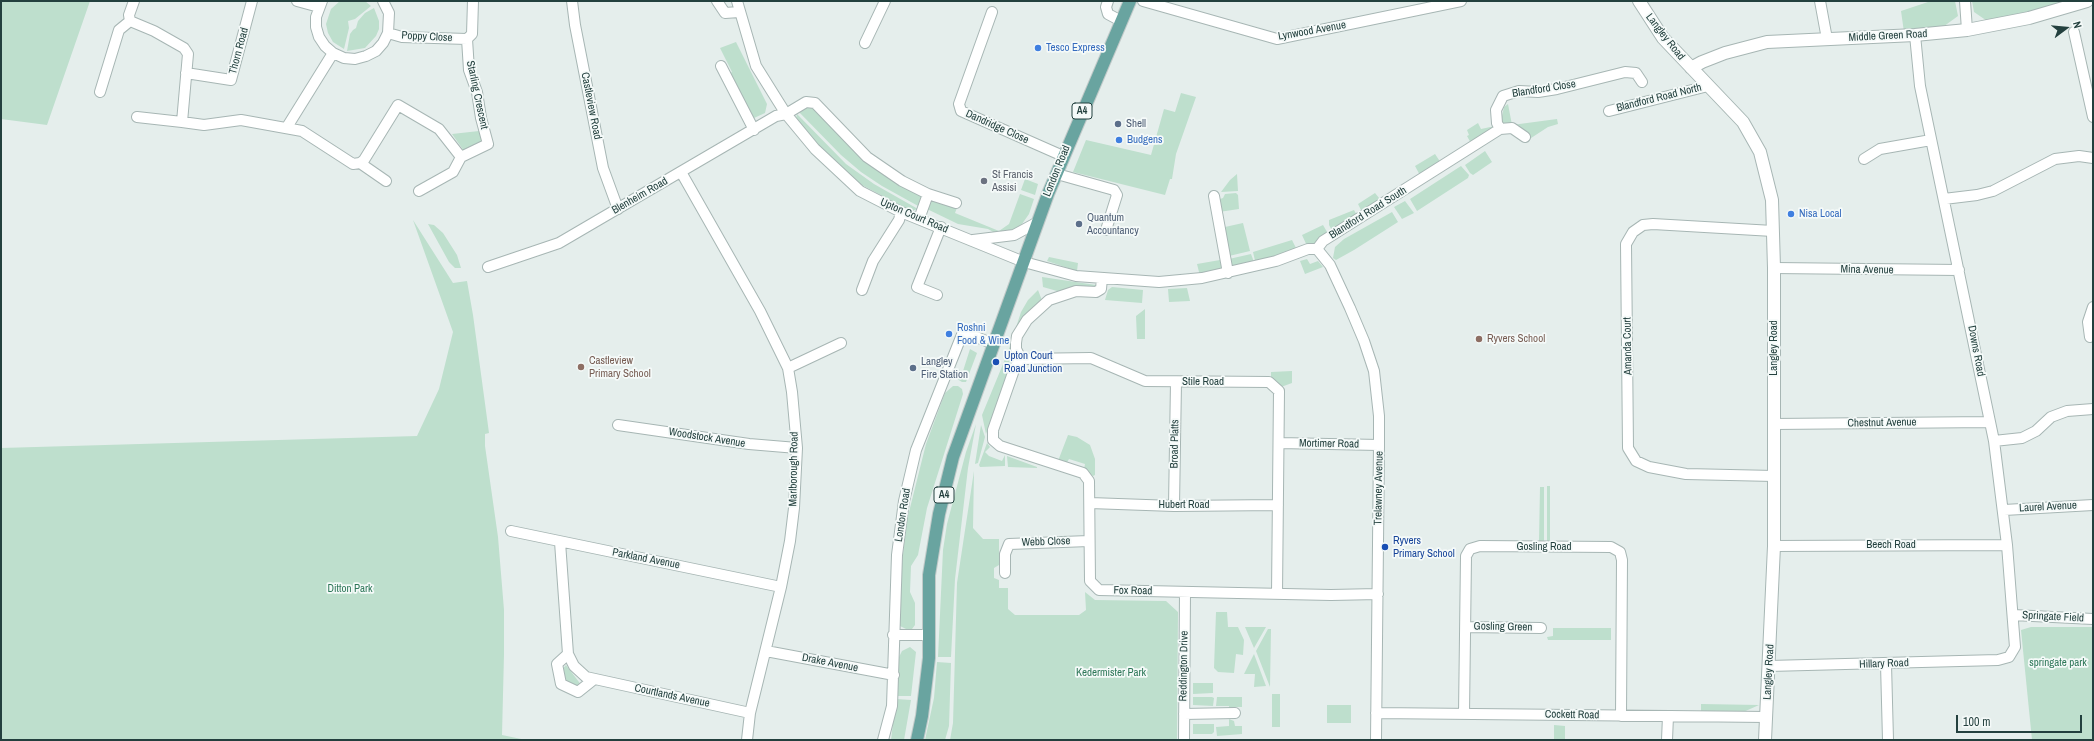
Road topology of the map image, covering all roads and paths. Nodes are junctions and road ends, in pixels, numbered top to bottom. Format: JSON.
{"nodes":[{"id":1,"x":134,"y":1,"type":"edge"},
{"id":2,"x":252,"y":1,"type":"edge"},
{"id":3,"x":297,"y":1,"type":"edge"},
{"id":4,"x":383,"y":1,"type":"edge"},
{"id":5,"x":473,"y":1,"type":"edge"},
{"id":6,"x":572,"y":1,"type":"edge"},
{"id":7,"x":717,"y":1,"type":"edge"},
{"id":8,"x":737,"y":1,"type":"edge"},
{"id":9,"x":885,"y":1,"type":"edge"},
{"id":10,"x":1108,"y":1,"type":"edge"},
{"id":11,"x":1130,"y":1,"type":"edge"},
{"id":12,"x":1142,"y":1,"type":"edge"},
{"id":13,"x":1461,"y":1,"type":"edge"},
{"id":14,"x":1639,"y":1,"type":"edge"},
{"id":15,"x":1820,"y":1,"type":"edge"},
{"id":16,"x":1965,"y":1,"type":"edge"},
{"id":17,"x":2087,"y":1,"type":"edge"},
{"id":18,"x":321,"y":4,"type":"edge"},
{"id":19,"x":739,"y":12,"type":"junction"},
{"id":20,"x":992,"y":12,"type":"dead end"},
{"id":21,"x":130,"y":21,"type":"junction"},
{"id":22,"x":1121,"y":21,"type":"junction"},
{"id":23,"x":1967,"y":30,"type":"junction"},
{"id":24,"x":2074,"y":32,"type":"dead end"},
{"id":25,"x":388,"y":33,"type":"junction"},
{"id":26,"x":1915,"y":35,"type":"junction"},
{"id":27,"x":467,"y":39,"type":"junction"},
{"id":28,"x":1827,"y":39,"type":"junction"},
{"id":29,"x":865,"y":43,"type":"dead end"},
{"id":30,"x":333,"y":53,"type":"junction"},
{"id":31,"x":722,"y":66,"type":"dead end"},
{"id":32,"x":1691,"y":68,"type":"junction"},
{"id":33,"x":186,"y":73,"type":"junction"},
{"id":34,"x":1642,"y":82,"type":"dead end"},
{"id":35,"x":1708,"y":86,"type":"junction"},
{"id":36,"x":100,"y":92,"type":"dead end"},
{"id":37,"x":1609,"y":111,"type":"dead end"},
{"id":38,"x":786,"y":114,"type":"junction"},
{"id":39,"x":137,"y":117,"type":"dead end"},
{"id":40,"x":2093,"y":117,"type":"edge"},
{"id":41,"x":182,"y":122,"type":"junction"},
{"id":42,"x":287,"y":127,"type":"junction"},
{"id":43,"x":1500,"y":129,"type":"junction"},
{"id":44,"x":754,"y":130,"type":"junction"},
{"id":45,"x":1525,"y":137,"type":"dead end"},
{"id":46,"x":1931,"y":140,"type":"junction"},
{"id":47,"x":1063,"y":156,"type":"junction"},
{"id":48,"x":461,"y":157,"type":"junction"},
{"id":49,"x":2093,"y":158,"type":"edge"},
{"id":50,"x":1864,"y":160,"type":"dead end"},
{"id":51,"x":360,"y":163,"type":"junction"},
{"id":52,"x":681,"y":172,"type":"junction"},
{"id":53,"x":1057,"y":174,"type":"junction"},
{"id":54,"x":386,"y":181,"type":"dead end"},
{"id":55,"x":419,"y":192,"type":"dead end"},
{"id":56,"x":928,"y":194,"type":"junction"},
{"id":57,"x":1214,"y":196,"type":"dead end"},
{"id":58,"x":1944,"y":199,"type":"junction"},
{"id":59,"x":956,"y":203,"type":"dead end"},
{"id":60,"x":618,"y":209,"type":"junction"},
{"id":61,"x":901,"y":212,"type":"junction"},
{"id":62,"x":919,"y":219,"type":"junction"},
{"id":63,"x":1038,"y":222,"type":"junction"},
{"id":64,"x":941,"y":227,"type":"junction"},
{"id":65,"x":1106,"y":230,"type":"dead end"},
{"id":66,"x":1773,"y":231,"type":"junction"},
{"id":67,"x":969,"y":240,"type":"junction"},
{"id":68,"x":1317,"y":249,"type":"junction"},
{"id":69,"x":1024,"y":262,"type":"junction"},
{"id":70,"x":488,"y":267,"type":"dead end"},
{"id":71,"x":1774,"y":268,"type":"junction"},
{"id":72,"x":1960,"y":270,"type":"junction"},
{"id":73,"x":1228,"y":274,"type":"junction"},
{"id":74,"x":1102,"y":278,"type":"junction"},
{"id":75,"x":862,"y":290,"type":"dead end"},
{"id":76,"x":937,"y":295,"type":"dead end"},
{"id":77,"x":2093,"y":307,"type":"edge"},
{"id":78,"x":2090,"y":337,"type":"dead end"},
{"id":79,"x":841,"y":343,"type":"dead end"},
{"id":80,"x":994,"y":344,"type":"junction"},
{"id":81,"x":1021,"y":359,"type":"junction"},
{"id":82,"x":788,"y":368,"type":"junction"},
{"id":83,"x":1176,"y":382,"type":"junction"},
{"id":84,"x":2093,"y":408,"type":"edge"},
{"id":85,"x":1990,"y":422,"type":"junction"},
{"id":86,"x":1774,"y":424,"type":"junction"},
{"id":87,"x":618,"y":425,"type":"dead end"},
{"id":88,"x":1994,"y":441,"type":"junction"},
{"id":89,"x":1279,"y":443,"type":"junction"},
{"id":90,"x":1379,"y":445,"type":"junction"},
{"id":91,"x":796,"y":448,"type":"junction"},
{"id":92,"x":1774,"y":476,"type":"junction"},
{"id":93,"x":1090,"y":503,"type":"junction"},
{"id":94,"x":1278,"y":505,"type":"junction"},
{"id":95,"x":2093,"y":505,"type":"edge"},
{"id":96,"x":1174,"y":506,"type":"junction"},
{"id":97,"x":2004,"y":510,"type":"junction"},
{"id":98,"x":511,"y":531,"type":"dead end"},
{"id":99,"x":1089,"y":541,"type":"junction"},
{"id":100,"x":560,"y":542,"type":"junction"},
{"id":101,"x":2008,"y":544,"type":"junction"},
{"id":102,"x":1774,"y":546,"type":"junction"},
{"id":103,"x":1005,"y":573,"type":"dead end"},
{"id":104,"x":781,"y":586,"type":"junction"},
{"id":105,"x":1185,"y":592,"type":"junction"},
{"id":106,"x":1278,"y":594,"type":"junction"},
{"id":107,"x":1378,"y":594,"type":"junction"},
{"id":108,"x":2013,"y":616,"type":"junction"},
{"id":109,"x":2093,"y":619,"type":"edge"},
{"id":110,"x":1465,"y":626,"type":"junction"},
{"id":111,"x":1541,"y":628,"type":"dead end"},
{"id":112,"x":893,"y":635,"type":"junction"},
{"id":113,"x":930,"y":635,"type":"junction"},
{"id":114,"x":766,"y":651,"type":"junction"},
{"id":115,"x":568,"y":654,"type":"junction"},
{"id":116,"x":1998,"y":660,"type":"joint"},
{"id":117,"x":1886,"y":664,"type":"junction"},
{"id":118,"x":1769,"y":666,"type":"junction"},
{"id":119,"x":894,"y":675,"type":"junction"},
{"id":120,"x":593,"y":680,"type":"junction"},
{"id":121,"x":750,"y":713,"type":"junction"},
{"id":122,"x":1235,"y":713,"type":"dead end"},
{"id":123,"x":1376,"y":713,"type":"junction"},
{"id":124,"x":1184,"y":714,"type":"junction"},
{"id":125,"x":1464,"y":714,"type":"junction"},
{"id":126,"x":1622,"y":716,"type":"junction"},
{"id":127,"x":1668,"y":716,"type":"junction"},
{"id":128,"x":1767,"y":717,"type":"junction"},
{"id":129,"x":747,"y":740,"type":"edge"},
{"id":130,"x":883,"y":740,"type":"edge"},
{"id":131,"x":917,"y":740,"type":"edge"},
{"id":132,"x":1184,"y":740,"type":"edge"},
{"id":133,"x":1376,"y":740,"type":"edge"},
{"id":134,"x":1667,"y":740,"type":"edge"},
{"id":135,"x":1766,"y":740,"type":"edge"},
{"id":136,"x":1888,"y":740,"type":"edge"}],
"edges":[{"from":1,"to":21,"type":"street"},
{"from":2,"to":33,"type":"street","name":"Thorn Road"},
{"from":3,"to":18,"type":"street"},
{"from":4,"to":25,"type":"street"},
{"from":5,"to":27,"type":"street"},
{"from":6,"to":60,"type":"street","name":"Castleview Road"},
{"from":7,"to":19,"type":"street"},
{"from":8,"to":19,"type":"street","name":"Upton Court Road"},
{"from":9,"to":29,"type":"street"},
{"from":10,"to":22,"type":"street"},
{"from":11,"to":22,"type":"main road","name":"London Road","number":"A4"},
{"from":12,"to":13,"type":"street","name":"Lynwood Avenue"},
{"from":14,"to":32,"type":"street","name":"Langley Road"},
{"from":15,"to":28,"type":"street"},
{"from":16,"to":23,"type":"street"},
{"from":17,"to":23,"type":"street","name":"Middle Green Road"},
{"from":18,"to":30,"type":"street"},
{"from":19,"to":38,"type":"street","name":"Upton Court Road"},
{"from":20,"to":47,"type":"street","name":"Dandridge Close"},
{"from":21,"to":33,"type":"street"},
{"from":21,"to":36,"type":"street"},
{"from":22,"to":47,"type":"main road","name":"London Road","number":"A4"},
{"from":23,"to":26,"type":"street","name":"Middle Green Road"},
{"from":24,"to":40,"type":"street"},
{"from":25,"to":27,"type":"street","name":"Poppy Close"},
{"from":25,"to":30,"type":"street"},
{"from":26,"to":28,"type":"street","name":"Middle Green Road"},
{"from":26,"to":46,"type":"street","name":"Downs Road"},
{"from":27,"to":48,"type":"street","name":"Starling Crescent"},
{"from":28,"to":32,"type":"street","name":"Middle Green Road"},
{"from":30,"to":42,"type":"street"},
{"from":31,"to":44,"type":"street"},
{"from":32,"to":35,"type":"street","name":"Langley Road"},
{"from":33,"to":41,"type":"street"},
{"from":34,"to":43,"type":"street","name":"Blandford Close"},
{"from":35,"to":37,"type":"street","name":"Blandford Road North"},
{"from":35,"to":66,"type":"street","name":"Langley Road"},
{"from":38,"to":44,"type":"street","name":"Blenheim Road"},
{"from":38,"to":56,"type":"street"},
{"from":38,"to":61,"type":"street","name":"Upton Court Road"},
{"from":39,"to":41,"type":"street"},
{"from":41,"to":42,"type":"street"},
{"from":42,"to":51,"type":"street"},
{"from":43,"to":45,"type":"street"},
{"from":43,"to":68,"type":"street","name":"Blandford Road South"},
{"from":44,"to":52,"type":"street","name":"Blenheim Road"},
{"from":46,"to":50,"type":"street"},
{"from":46,"to":58,"type":"street","name":"Downs Road"},
{"from":47,"to":53,"type":"main road","name":"London Road","number":"A4"},
{"from":48,"to":51,"type":"street"},
{"from":48,"to":55,"type":"street"},
{"from":49,"to":58,"type":"street"},
{"from":51,"to":54,"type":"street"},
{"from":52,"to":60,"type":"street","name":"Blenheim Road"},
{"from":52,"to":82,"type":"street","name":"Marlborough Road"},
{"from":53,"to":63,"type":"main road","name":"London Road","number":"A4"},
{"from":53,"to":65,"type":"street"},
{"from":56,"to":59,"type":"street"},
{"from":56,"to":62,"type":"street"},
{"from":57,"to":73,"type":"street"},
{"from":58,"to":72,"type":"street","name":"Downs Road"},
{"from":60,"to":70,"type":"street","name":"Blenheim Road"},
{"from":61,"to":62,"type":"street","name":"Upton Court Road"},
{"from":61,"to":75,"type":"street"},
{"from":62,"to":64,"type":"street","name":"Upton Court Road"},
{"from":63,"to":67,"type":"street"},
{"from":63,"to":69,"type":"main road","name":"London Road","number":"A4"},
{"from":64,"to":67,"type":"street","name":"Upton Court Road"},
{"from":64,"to":76,"type":"street"},
{"from":66,"to":71,"type":"street","name":"Langley Road"},
{"from":66,"to":92,"type":"street","name":"Amanda Court"},
{"from":67,"to":69,"type":"street","name":"Upton Court Road"},
{"from":68,"to":73,"type":"street"},
{"from":68,"to":90,"type":"street","name":"Trelawney Avenue"},
{"from":69,"to":74,"type":"street"},
{"from":69,"to":80,"type":"main road","name":"London Road","number":"A4"},
{"from":71,"to":72,"type":"street","name":"Mina Avenue"},
{"from":71,"to":86,"type":"street","name":"Langley Road"},
{"from":72,"to":85,"type":"street","name":"Downs Road"},
{"from":73,"to":74,"type":"street"},
{"from":74,"to":81,"type":"street"},
{"from":77,"to":78,"type":"street"},
{"from":79,"to":82,"type":"street"},
{"from":80,"to":112,"type":"street","name":"London Road"},
{"from":80,"to":113,"type":"main road","name":"London Road","number":"A4"},
{"from":81,"to":83,"type":"street","name":"Stile Road"},
{"from":81,"to":93,"type":"street","name":"Fox Road"},
{"from":82,"to":91,"type":"street","name":"Marlborough Road"},
{"from":83,"to":89,"type":"street","name":"Stile Road"},
{"from":83,"to":96,"type":"street","name":"Broad Platts"},
{"from":84,"to":88,"type":"street"},
{"from":85,"to":86,"type":"street","name":"Chestnut Avenue"},
{"from":85,"to":88,"type":"street","name":"Downs Road"},
{"from":86,"to":92,"type":"street","name":"Langley Road"},
{"from":87,"to":91,"type":"street","name":"Woodstock Avenue"},
{"from":88,"to":97,"type":"street","name":"Downs Road"},
{"from":89,"to":90,"type":"street","name":"Mortimer Road"},
{"from":89,"to":94,"type":"street","name":"Stile Road"},
{"from":90,"to":107,"type":"street","name":"Trelawney Avenue"},
{"from":91,"to":104,"type":"street","name":"Marlborough Road"},
{"from":92,"to":102,"type":"street","name":"Langley Road"},
{"from":93,"to":96,"type":"street","name":"Hubert Road"},
{"from":93,"to":99,"type":"street","name":"Fox Road"},
{"from":94,"to":96,"type":"street","name":"Hubert Road"},
{"from":94,"to":106,"type":"street","name":"Stile Road"},
{"from":95,"to":97,"type":"street","name":"Laurel Avenue"},
{"from":97,"to":101,"type":"street","name":"Downs Road"},
{"from":98,"to":100,"type":"street","name":"Parkland Avenue"},
{"from":99,"to":103,"type":"street","name":"Webb Close"},
{"from":99,"to":105,"type":"street","name":"Fox Road"},
{"from":100,"to":104,"type":"street","name":"Parkland Avenue"},
{"from":100,"to":115,"type":"street","name":"Courtlands Avenue"},
{"from":101,"to":102,"type":"street","name":"Beech Road"},
{"from":101,"to":108,"type":"street","name":"Downs Road"},
{"from":102,"to":118,"type":"street","name":"Langley Road"},
{"from":104,"to":114,"type":"street","name":"Marlborough Road"},
{"from":105,"to":106,"type":"street","name":"Fox Road"},
{"from":105,"to":124,"type":"street","name":"Reddington Drive"},
{"from":106,"to":107,"type":"street","name":"Fox Road"},
{"from":107,"to":123,"type":"street","name":"Trelawney Avenue"},
{"from":108,"to":109,"type":"street","name":"Springate Field"},
{"from":108,"to":116,"type":"street","name":"Downs Road"},
{"from":110,"to":111,"type":"street","name":"Gosling Green"},
{"from":110,"to":125,"type":"street","name":"Gosling Road"},
{"from":110,"to":126,"type":"street","name":"Gosling Road"},
{"from":112,"to":113,"type":"street"},
{"from":112,"to":119,"type":"street","name":"London Road"},
{"from":113,"to":131,"type":"main road","name":"London Road","number":"A4"},
{"from":114,"to":119,"type":"street","name":"Drake Avenue"},
{"from":114,"to":121,"type":"street","name":"Marlborough Road"},
{"from":115,"to":120,"type":"street","name":"Courtlands Avenue"},
{"from":115,"to":120,"type":"street"},
{"from":116,"to":117,"type":"street","name":"Hillary Road"},
{"from":117,"to":118,"type":"street","name":"Hillary Road"},
{"from":117,"to":136,"type":"street"},
{"from":118,"to":128,"type":"street","name":"Langley Road"},
{"from":119,"to":130,"type":"street","name":"London Road"},
{"from":120,"to":121,"type":"street","name":"Courtlands Avenue"},
{"from":121,"to":129,"type":"street","name":"Marlborough Road"},
{"from":122,"to":124,"type":"street"},
{"from":123,"to":125,"type":"street","name":"Cockett Road"},
{"from":123,"to":133,"type":"street","name":"Trelawney Avenue"},
{"from":124,"to":132,"type":"street","name":"Reddington Drive"},
{"from":125,"to":126,"type":"street","name":"Cockett Road"},
{"from":126,"to":127,"type":"street","name":"Cockett Road"},
{"from":127,"to":128,"type":"street","name":"Cockett Road"},
{"from":127,"to":134,"type":"street"},
{"from":128,"to":135,"type":"street","name":"Langley Road"}]}
